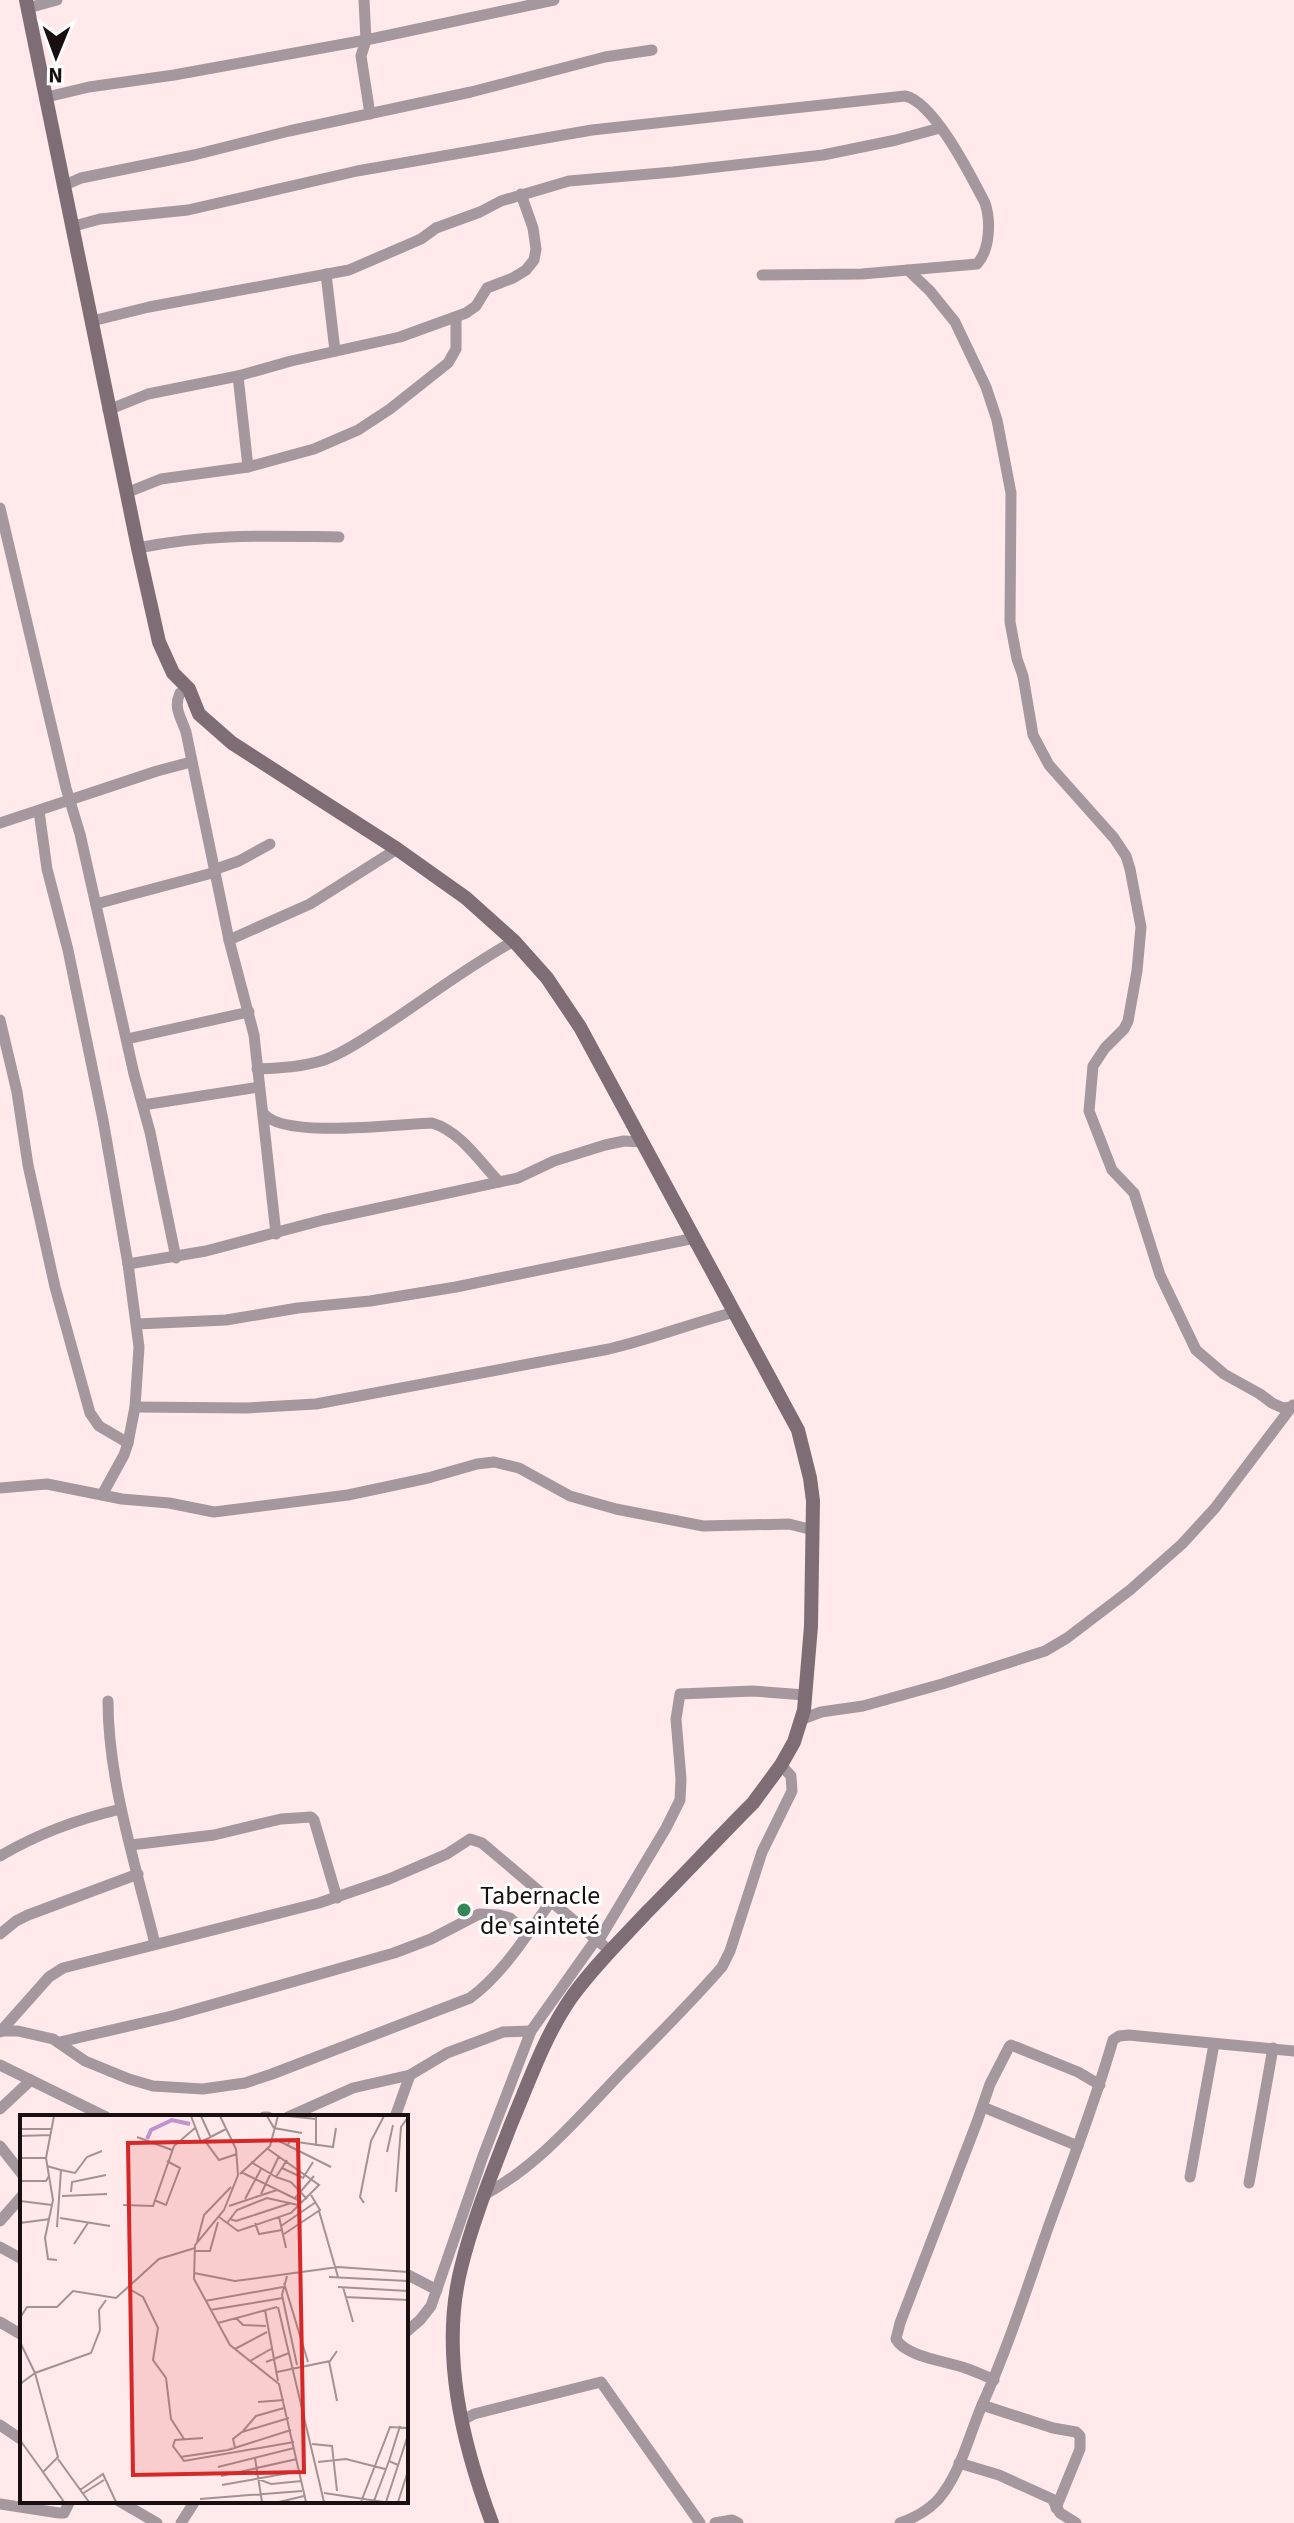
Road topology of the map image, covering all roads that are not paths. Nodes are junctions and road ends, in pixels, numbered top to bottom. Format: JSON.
{"nodes":[{"id":1,"x":57,"y":0,"type":"edge"},
{"id":2,"x":364,"y":0,"type":"edge"},
{"id":3,"x":554,"y":0,"type":"edge"},
{"id":4,"x":27,"y":4,"type":"edge"},
{"id":5,"x":366,"y":40,"type":"junction"},
{"id":6,"x":652,"y":50,"type":"dead end"},
{"id":7,"x":47,"y":97,"type":"junction"},
{"id":8,"x":370,"y":114,"type":"junction"},
{"id":9,"x":940,"y":128,"type":"junction"},
{"id":10,"x":65,"y":185,"type":"junction"},
{"id":11,"x":521,"y":194,"type":"junction"},
{"id":12,"x":74,"y":226,"type":"junction"},
{"id":13,"x":908,"y":270,"type":"junction"},
{"id":14,"x":326,"y":274,"type":"junction"},
{"id":15,"x":762,"y":275,"type":"dead end"},
{"id":16,"x":456,"y":318,"type":"junction"},
{"id":17,"x":92,"y":321,"type":"junction"},
{"id":18,"x":335,"y":351,"type":"junction"},
{"id":19,"x":238,"y":376,"type":"junction"},
{"id":20,"x":108,"y":410,"type":"junction"},
{"id":21,"x":248,"y":467,"type":"junction"},
{"id":22,"x":126,"y":493,"type":"junction"},
{"id":23,"x":0,"y":508,"type":"edge"},
{"id":24,"x":339,"y":537,"type":"dead end"},
{"id":25,"x":138,"y":548,"type":"junction"},
{"id":26,"x":189,"y":689,"type":"junction"},
{"id":27,"x":191,"y":762,"type":"junction"},
{"id":28,"x":69,"y":799,"type":"junction"},
{"id":29,"x":39,"y":811,"type":"junction"},
{"id":30,"x":0,"y":823,"type":"edge"},
{"id":31,"x":270,"y":844,"type":"dead end"},
{"id":32,"x":397,"y":849,"type":"junction"},
{"id":33,"x":216,"y":872,"type":"junction"},
{"id":34,"x":96,"y":904,"type":"junction"},
{"id":35,"x":229,"y":940,"type":"junction"},
{"id":36,"x":514,"y":941,"type":"junction"},
{"id":37,"x":249,"y":1012,"type":"junction"},
{"id":38,"x":0,"y":1020,"type":"edge"},
{"id":39,"x":127,"y":1039,"type":"junction"},
{"id":40,"x":257,"y":1069,"type":"junction"},
{"id":41,"x":259,"y":1087,"type":"junction"},
{"id":42,"x":143,"y":1105,"type":"junction"},
{"id":43,"x":264,"y":1114,"type":"junction"},
{"id":44,"x":642,"y":1142,"type":"junction"},
{"id":45,"x":499,"y":1182,"type":"junction"},
{"id":46,"x":276,"y":1234,"type":"junction"},
{"id":47,"x":695,"y":1238,"type":"junction"},
{"id":48,"x":176,"y":1258,"type":"junction"},
{"id":49,"x":128,"y":1264,"type":"junction"},
{"id":50,"x":735,"y":1312,"type":"junction"},
{"id":51,"x":137,"y":1324,"type":"junction"},
{"id":52,"x":1272,"y":1403,"type":"junction"},
{"id":53,"x":1292,"y":1406,"type":"edge"},
{"id":54,"x":135,"y":1407,"type":"junction"},
{"id":55,"x":1278,"y":1423,"type":"junction"},
{"id":56,"x":128,"y":1443,"type":"junction"},
{"id":57,"x":0,"y":1488,"type":"edge"},
{"id":58,"x":102,"y":1495,"type":"junction"},
{"id":59,"x":813,"y":1530,"type":"junction"},
{"id":60,"x":805,"y":1695,"type":"junction"},
{"id":61,"x":108,"y":1701,"type":"dead end"},
{"id":62,"x":800,"y":1720,"type":"junction"},
{"id":63,"x":781,"y":1765,"type":"junction"},
{"id":64,"x":121,"y":1809,"type":"junction"},
{"id":65,"x":131,"y":1845,"type":"junction"},
{"id":66,"x":0,"y":1856,"type":"edge"},
{"id":67,"x":138,"y":1874,"type":"junction"},
{"id":68,"x":337,"y":1898,"type":"junction"},
{"id":69,"x":552,"y":1900,"type":"junction"},
{"id":70,"x":0,"y":1934,"type":"edge"},
{"id":71,"x":527,"y":1934,"type":"junction"},
{"id":72,"x":598,"y":1939,"type":"junction"},
{"id":73,"x":155,"y":1944,"type":"junction"},
{"id":74,"x":610,"y":1951,"type":"junction"},
{"id":75,"x":531,"y":2031,"type":"junction"},
{"id":76,"x":0,"y":2032,"type":"edge"},
{"id":77,"x":60,"y":2042,"type":"junction"},
{"id":78,"x":1214,"y":2044,"type":"junction"},
{"id":79,"x":1273,"y":2048,"type":"junction"},
{"id":80,"x":1294,"y":2051,"type":"edge"},
{"id":81,"x":0,"y":2065,"type":"edge"},
{"id":82,"x":410,"y":2075,"type":"junction"},
{"id":83,"x":31,"y":2080,"type":"junction"},
{"id":84,"x":1100,"y":2085,"type":"junction"},
{"id":85,"x":983,"y":2107,"type":"junction"},
{"id":86,"x":0,"y":2109,"type":"edge"},
{"id":87,"x":102,"y":2115,"type":"edge"},
{"id":88,"x":292,"y":2115,"type":"edge"},
{"id":89,"x":396,"y":2115,"type":"edge"},
{"id":90,"x":0,"y":2146,"type":"edge"},
{"id":91,"x":1078,"y":2146,"type":"junction"},
{"id":92,"x":490,"y":2159,"type":"junction"},
{"id":93,"x":20,"y":2171,"type":"edge"},
{"id":94,"x":1190,"y":2177,"type":"dead end"},
{"id":95,"x":1249,"y":2183,"type":"dead end"},
{"id":96,"x":484,"y":2195,"type":"junction"},
{"id":97,"x":20,"y":2198,"type":"edge"},
{"id":98,"x":0,"y":2221,"type":"edge"},
{"id":99,"x":0,"y":2247,"type":"edge"},
{"id":100,"x":20,"y":2258,"type":"edge"},
{"id":101,"x":408,"y":2275,"type":"edge"},
{"id":102,"x":437,"y":2290,"type":"junction"},
{"id":103,"x":0,"y":2322,"type":"edge"},
{"id":104,"x":408,"y":2330,"type":"edge"},
{"id":105,"x":20,"y":2334,"type":"edge"},
{"id":106,"x":994,"y":2380,"type":"junction"},
{"id":107,"x":982,"y":2405,"type":"junction"},
{"id":108,"x":461,"y":2421,"type":"junction"},
{"id":109,"x":0,"y":2425,"type":"edge"},
{"id":110,"x":20,"y":2439,"type":"edge"},
{"id":111,"x":959,"y":2463,"type":"junction"},
{"id":112,"x":69,"y":2503,"type":"edge"},
{"id":113,"x":122,"y":2503,"type":"edge"},
{"id":114,"x":194,"y":2503,"type":"edge"},
{"id":115,"x":0,"y":2504,"type":"edge"},
{"id":116,"x":1056,"y":2508,"type":"junction"},
{"id":117,"x":157,"y":2523,"type":"edge"},
{"id":118,"x":181,"y":2523,"type":"edge"},
{"id":119,"x":492,"y":2523,"type":"edge"},
{"id":120,"x":700,"y":2523,"type":"edge"},
{"id":121,"x":715,"y":2523,"type":"edge"},
{"id":122,"x":738,"y":2523,"type":"edge"},
{"id":123,"x":900,"y":2523,"type":"edge"},
{"id":124,"x":1076,"y":2523,"type":"edge"}],
"edges":[{"from":1,"to":4,"type":"street"},
{"from":2,"to":5,"type":"street"},
{"from":3,"to":5,"type":"street"},
{"from":4,"to":7,"type":"main road"},
{"from":5,"to":7,"type":"street"},
{"from":5,"to":8,"type":"street"},
{"from":6,"to":8,"type":"street"},
{"from":7,"to":10,"type":"main road"},
{"from":8,"to":10,"type":"street"},
{"from":9,"to":11,"type":"street"},
{"from":9,"to":12,"type":"street"},
{"from":9,"to":13,"type":"street"},
{"from":10,"to":12,"type":"main road"},
{"from":11,"to":14,"type":"street"},
{"from":11,"to":16,"type":"street"},
{"from":12,"to":17,"type":"main road"},
{"from":13,"to":15,"type":"street"},
{"from":13,"to":52,"type":"street"},
{"from":14,"to":17,"type":"street"},
{"from":14,"to":18,"type":"street"},
{"from":16,"to":18,"type":"street"},
{"from":16,"to":21,"type":"street"},
{"from":17,"to":20,"type":"main road"},
{"from":18,"to":19,"type":"street"},
{"from":19,"to":20,"type":"street"},
{"from":19,"to":21,"type":"street"},
{"from":20,"to":22,"type":"main road"},
{"from":21,"to":22,"type":"street"},
{"from":22,"to":25,"type":"main road"},
{"from":23,"to":28,"type":"street"},
{"from":24,"to":25,"type":"street"},
{"from":25,"to":26,"type":"main road"},
{"from":26,"to":27,"type":"street"},
{"from":26,"to":32,"type":"main road"},
{"from":27,"to":28,"type":"street"},
{"from":27,"to":33,"type":"street"},
{"from":28,"to":29,"type":"street"},
{"from":28,"to":34,"type":"street"},
{"from":29,"to":30,"type":"street"},
{"from":29,"to":49,"type":"street"},
{"from":31,"to":33,"type":"street"},
{"from":32,"to":35,"type":"street"},
{"from":32,"to":36,"type":"main road"},
{"from":33,"to":34,"type":"street"},
{"from":33,"to":35,"type":"street"},
{"from":34,"to":39,"type":"street"},
{"from":35,"to":37,"type":"street"},
{"from":36,"to":40,"type":"street"},
{"from":36,"to":44,"type":"main road"},
{"from":37,"to":39,"type":"street"},
{"from":37,"to":40,"type":"street"},
{"from":38,"to":56,"type":"street"},
{"from":39,"to":42,"type":"street"},
{"from":40,"to":41,"type":"street"},
{"from":41,"to":42,"type":"street"},
{"from":41,"to":43,"type":"street"},
{"from":42,"to":48,"type":"street"},
{"from":43,"to":45,"type":"street"},
{"from":43,"to":46,"type":"street"},
{"from":44,"to":45,"type":"street"},
{"from":44,"to":47,"type":"main road"},
{"from":45,"to":46,"type":"street"},
{"from":46,"to":48,"type":"street"},
{"from":47,"to":50,"type":"main road"},
{"from":47,"to":51,"type":"street"},
{"from":48,"to":49,"type":"street"},
{"from":49,"to":51,"type":"street"},
{"from":50,"to":54,"type":"street"},
{"from":50,"to":59,"type":"main road"},
{"from":51,"to":54,"type":"street"},
{"from":52,"to":53,"type":"street"},
{"from":52,"to":55,"type":"street"},
{"from":53,"to":55,"type":"street"},
{"from":54,"to":56,"type":"street"},
{"from":55,"to":62,"type":"street"},
{"from":56,"to":58,"type":"street"},
{"from":57,"to":58,"type":"street"},
{"from":58,"to":59,"type":"street"},
{"from":59,"to":60,"type":"main road"},
{"from":60,"to":62,"type":"main road"},
{"from":60,"to":72,"type":"street"},
{"from":61,"to":64,"type":"street"},
{"from":62,"to":63,"type":"main road"},
{"from":63,"to":74,"type":"main road"},
{"from":63,"to":96,"type":"street"},
{"from":64,"to":65,"type":"street"},
{"from":64,"to":66,"type":"street"},
{"from":65,"to":67,"type":"street"},
{"from":65,"to":68,"type":"street"},
{"from":67,"to":70,"type":"street"},
{"from":67,"to":73,"type":"street"},
{"from":68,"to":69,"type":"street"},
{"from":68,"to":73,"type":"street"},
{"from":69,"to":71,"type":"street"},
{"from":69,"to":72,"type":"street"},
{"from":71,"to":77,"type":"street"},
{"from":71,"to":77,"type":"street"},
{"from":72,"to":74,"type":"street"},
{"from":72,"to":75,"type":"street"},
{"from":73,"to":76,"type":"street"},
{"from":74,"to":92,"type":"main road"},
{"from":75,"to":82,"type":"street"},
{"from":75,"to":92,"type":"street"},
{"from":76,"to":77,"type":"street"},
{"from":78,"to":79,"type":"street"},
{"from":78,"to":84,"type":"street"},
{"from":78,"to":94,"type":"street"},
{"from":79,"to":80,"type":"street"},
{"from":79,"to":95,"type":"street"},
{"from":81,"to":83,"type":"street"},
{"from":82,"to":88,"type":"street"},
{"from":82,"to":89,"type":"street"},
{"from":83,"to":86,"type":"street"},
{"from":83,"to":87,"type":"street"},
{"from":84,"to":85,"type":"street"},
{"from":84,"to":91,"type":"street"},
{"from":85,"to":91,"type":"street"},
{"from":85,"to":106,"type":"street"},
{"from":90,"to":93,"type":"street"},
{"from":91,"to":106,"type":"street"},
{"from":92,"to":96,"type":"main road"},
{"from":92,"to":102,"type":"street"},
{"from":96,"to":108,"type":"main road"},
{"from":97,"to":98,"type":"street"},
{"from":99,"to":100,"type":"street"},
{"from":101,"to":102,"type":"street"},
{"from":102,"to":104,"type":"street"},
{"from":103,"to":105,"type":"street"},
{"from":106,"to":107,"type":"street"},
{"from":107,"to":111,"type":"street"},
{"from":107,"to":116,"type":"street"},
{"from":108,"to":119,"type":"main road"},
{"from":108,"to":120,"type":"street"},
{"from":109,"to":110,"type":"street"},
{"from":111,"to":116,"type":"street"},
{"from":111,"to":123,"type":"street"},
{"from":112,"to":115,"type":"street"},
{"from":113,"to":117,"type":"street"},
{"from":114,"to":118,"type":"street"},
{"from":116,"to":124,"type":"street"},
{"from":121,"to":122,"type":"street"}]}
